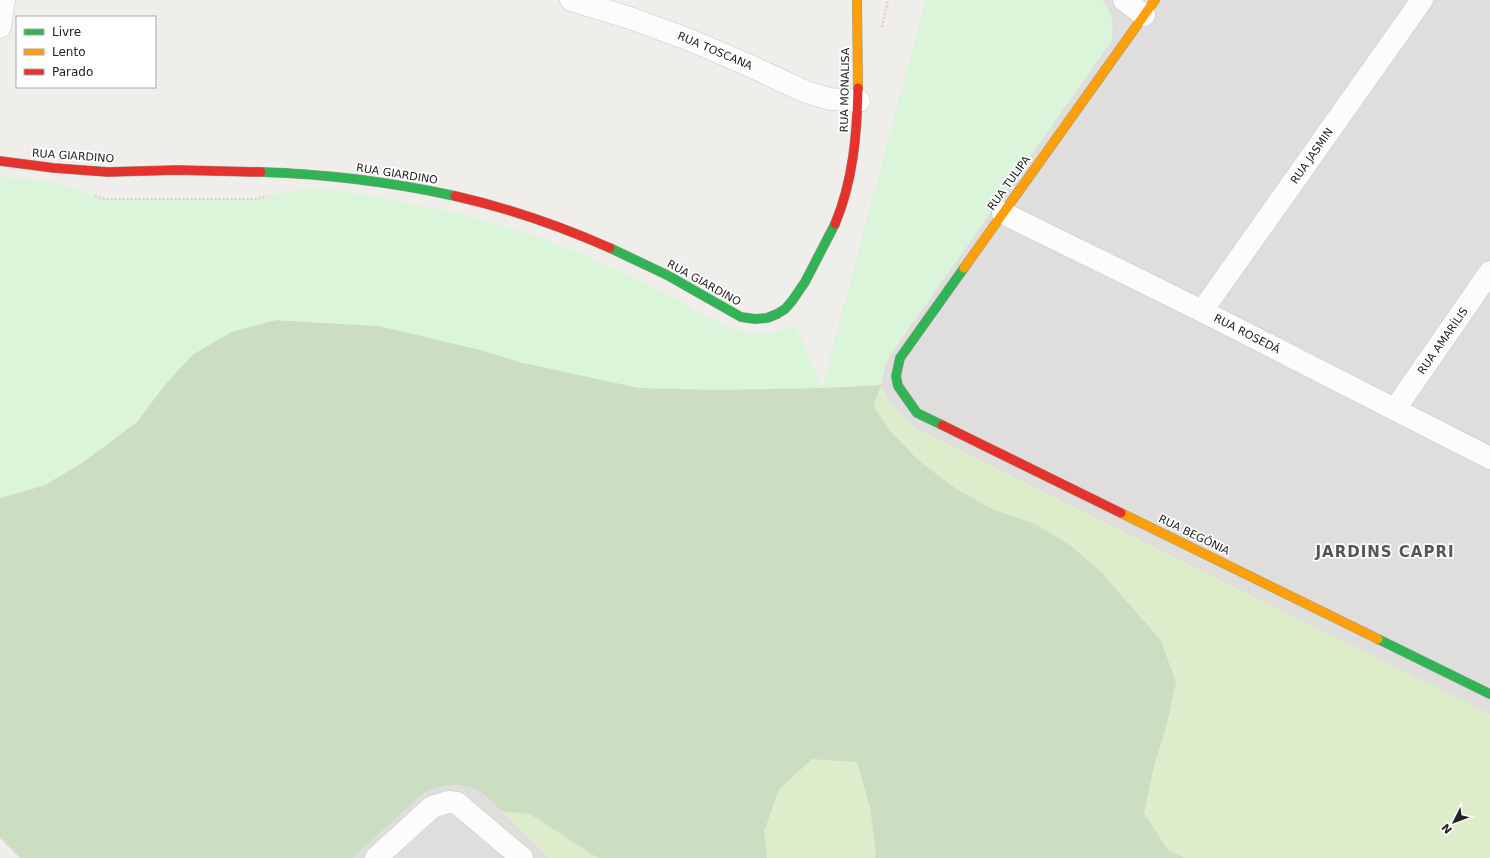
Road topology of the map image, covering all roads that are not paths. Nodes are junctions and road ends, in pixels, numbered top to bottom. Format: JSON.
{"nodes":[{"id":1,"x":4,"y":0,"type":"edge"},
{"id":2,"x":571,"y":0,"type":"edge"},
{"id":3,"x":857,"y":0,"type":"edge"},
{"id":4,"x":1124,"y":0,"type":"edge"},
{"id":5,"x":1422,"y":0,"type":"edge"},
{"id":6,"x":1150,"y":8,"type":"edge"},
{"id":7,"x":0,"y":27,"type":"edge"},
{"id":8,"x":859,"y":101,"type":"junction"},
{"id":9,"x":0,"y":161,"type":"edge"},
{"id":10,"x":1003,"y":213,"type":"junction"},
{"id":11,"x":1490,"y":272,"type":"edge"},
{"id":12,"x":1202,"y":311,"type":"junction"},
{"id":13,"x":765,"y":318,"type":"joint"},
{"id":14,"x":898,"y":386,"type":"joint"},
{"id":15,"x":1395,"y":409,"type":"junction"},
{"id":16,"x":1490,"y":458,"type":"edge"},
{"id":17,"x":1490,"y":694,"type":"edge"},
{"id":18,"x":376,"y":858,"type":"edge"},
{"id":19,"x":522,"y":858,"type":"edge"}],
"edges":[{"from":1,"to":7,"type":"street"},
{"from":2,"to":8,"type":"street","name":"RUA TOSCANA"},
{"from":3,"to":8,"type":"street","name":"RUA MONALISA"},
{"from":4,"to":6,"type":"street"},
{"from":5,"to":12,"type":"street","name":"RUA JASMIN"},
{"from":6,"to":10,"type":"street","name":"RUA TULIPA"},
{"from":8,"to":13,"type":"street","name":"RUA MONALISA"},
{"from":9,"to":13,"type":"street","name":"RUA GIARDINO"},
{"from":10,"to":12,"type":"street","name":"RUA ROSEDÁ"},
{"from":10,"to":14,"type":"street","name":"RUA TULIPA"},
{"from":11,"to":15,"type":"street","name":"RUA AMARÍLIS"},
{"from":12,"to":15,"type":"street","name":"RUA ROSEDÁ"},
{"from":14,"to":17,"type":"street","name":"RUA BEGÔNIA"},
{"from":15,"to":16,"type":"street","name":"RUA ROSEDÁ"},
{"from":18,"to":19,"type":"street"}]}
